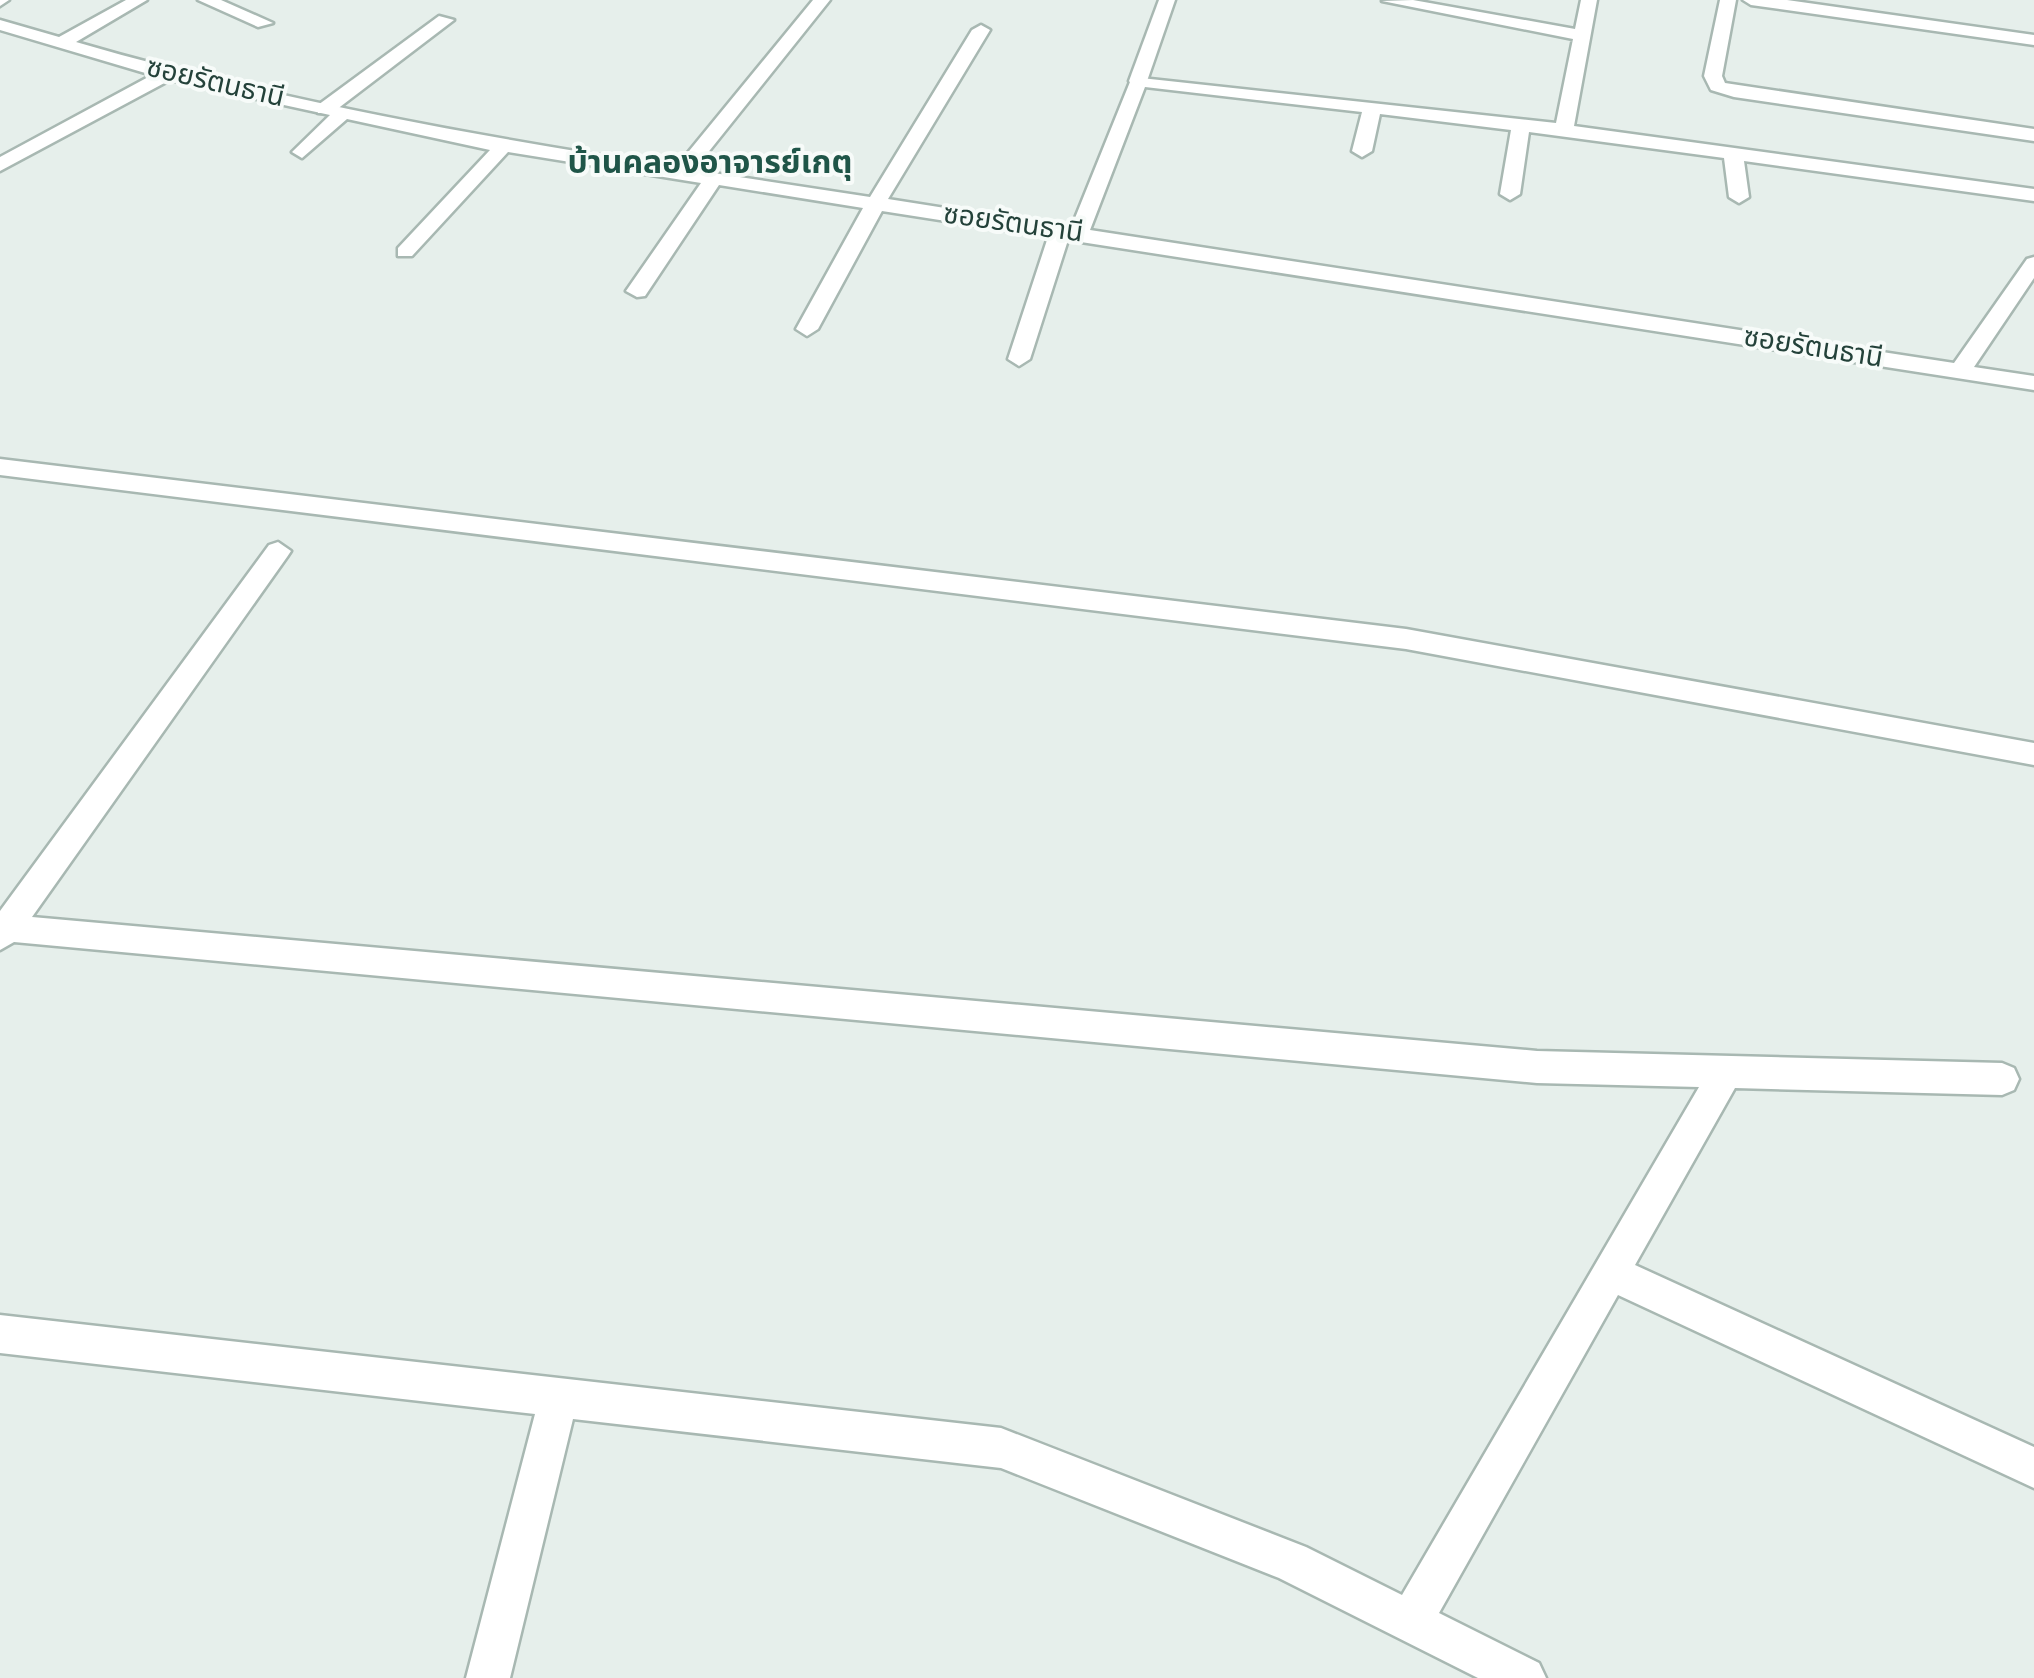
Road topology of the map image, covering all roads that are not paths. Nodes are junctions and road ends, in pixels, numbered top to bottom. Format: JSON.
{"nodes":[{"id":1,"x":139,"y":0,"type":"edge"},
{"id":2,"x":206,"y":0,"type":"edge"},
{"id":3,"x":822,"y":0,"type":"edge"},
{"id":4,"x":1167,"y":0,"type":"edge"},
{"id":5,"x":1590,"y":0,"type":"edge"},
{"id":6,"x":1728,"y":0,"type":"edge"},
{"id":7,"x":1751,"y":0,"type":"edge"},
{"id":8,"x":1390,"y":1,"type":"edge"},
{"id":9,"x":445,"y":20,"type":"dead end"},
{"id":10,"x":264,"y":23,"type":"dead end"},
{"id":11,"x":0,"y":25,"type":"edge"},
{"id":12,"x":981,"y":30,"type":"dead end"},
{"id":13,"x":1582,"y":35,"type":"junction"},
{"id":14,"x":2034,"y":40,"type":"edge"},
{"id":15,"x":58,"y":44,"type":"junction"},
{"id":16,"x":168,"y":74,"type":"junction"},
{"id":17,"x":1138,"y":80,"type":"junction"},
{"id":18,"x":1372,"y":108,"type":"junction"},
{"id":19,"x":334,"y":111,"type":"junction"},
{"id":20,"x":1520,"y":125,"type":"junction"},
{"id":21,"x":1564,"y":130,"type":"junction"},
{"id":22,"x":2034,"y":134,"type":"edge"},
{"id":23,"x":503,"y":146,"type":"junction"},
{"id":24,"x":1362,"y":151,"type":"dead end"},
{"id":25,"x":302,"y":152,"type":"dead end"},
{"id":26,"x":1733,"y":153,"type":"junction"},
{"id":27,"x":3,"y":161,"type":"edge"},
{"id":28,"x":680,"y":174,"type":"junction"},
{"id":29,"x":714,"y":180,"type":"junction"},
{"id":30,"x":1510,"y":194,"type":"dead end"},
{"id":31,"x":2034,"y":195,"type":"edge"},
{"id":32,"x":1740,"y":197,"type":"dead end"},
{"id":33,"x":875,"y":205,"type":"junction"},
{"id":34,"x":1069,"y":233,"type":"junction"},
{"id":35,"x":405,"y":252,"type":"dead end"},
{"id":36,"x":2034,"y":263,"type":"edge"},
{"id":37,"x":637,"y":291,"type":"dead end"},
{"id":38,"x":807,"y":330,"type":"dead end"},
{"id":39,"x":1020,"y":358,"type":"dead end"},
{"id":40,"x":1960,"y":371,"type":"junction"},
{"id":41,"x":2034,"y":382,"type":"edge"},
{"id":42,"x":0,"y":466,"type":"edge"},
{"id":43,"x":278,"y":552,"type":"dead end"},
{"id":44,"x":2034,"y":754,"type":"edge"},
{"id":45,"x":3,"y":932,"type":"edge"},
{"id":46,"x":1726,"y":1072,"type":"junction"},
{"id":47,"x":2002,"y":1079,"type":"dead end"},
{"id":48,"x":1611,"y":1273,"type":"junction"},
{"id":49,"x":0,"y":1334,"type":"edge"},
{"id":50,"x":559,"y":1396,"type":"junction"},
{"id":51,"x":2034,"y":1468,"type":"edge"},
{"id":52,"x":1411,"y":1622,"type":"junction"},
{"id":53,"x":488,"y":1678,"type":"edge"},
{"id":54,"x":1524,"y":1678,"type":"edge"}],
"edges":[{"from":1,"to":15,"type":"street"},
{"from":2,"to":10,"type":"street"},
{"from":3,"to":28,"type":"street"},
{"from":4,"to":17,"type":"street"},
{"from":5,"to":13,"type":"street"},
{"from":6,"to":22,"type":"street"},
{"from":7,"to":14,"type":"street"},
{"from":8,"to":13,"type":"street"},
{"from":9,"to":19,"type":"street"},
{"from":11,"to":15,"type":"street","name":"ซอยรัตนธานี"},
{"from":12,"to":33,"type":"street"},
{"from":13,"to":21,"type":"street"},
{"from":15,"to":16,"type":"street","name":"ซอยรัตนธานี"},
{"from":16,"to":19,"type":"street","name":"ซอยรัตนธานี"},
{"from":16,"to":27,"type":"street"},
{"from":17,"to":18,"type":"street"},
{"from":17,"to":34,"type":"street"},
{"from":18,"to":20,"type":"street"},
{"from":18,"to":24,"type":"street"},
{"from":19,"to":23,"type":"street","name":"ซอยรัตนธานี"},
{"from":19,"to":25,"type":"street"},
{"from":20,"to":21,"type":"street"},
{"from":20,"to":30,"type":"street"},
{"from":21,"to":26,"type":"street"},
{"from":23,"to":28,"type":"street","name":"ซอยรัตนธานี"},
{"from":23,"to":35,"type":"street"},
{"from":26,"to":31,"type":"street"},
{"from":26,"to":32,"type":"street"},
{"from":28,"to":29,"type":"street","name":"ซอยรัตนธานี"},
{"from":29,"to":33,"type":"street","name":"ซอยรัตนธานี"},
{"from":29,"to":37,"type":"street"},
{"from":33,"to":34,"type":"street","name":"ซอยรัตนธานี"},
{"from":33,"to":38,"type":"street"},
{"from":34,"to":39,"type":"street"},
{"from":34,"to":40,"type":"street","name":"ซอยรัตนธานี"},
{"from":36,"to":40,"type":"street"},
{"from":40,"to":41,"type":"street","name":"ซอยรัตนธานี"},
{"from":42,"to":44,"type":"street"},
{"from":43,"to":45,"type":"street"},
{"from":45,"to":46,"type":"street"},
{"from":46,"to":47,"type":"street"},
{"from":46,"to":48,"type":"street"},
{"from":48,"to":51,"type":"street"},
{"from":48,"to":52,"type":"street"},
{"from":49,"to":50,"type":"street"},
{"from":50,"to":52,"type":"street"},
{"from":50,"to":53,"type":"street"},
{"from":52,"to":54,"type":"street"}]}
